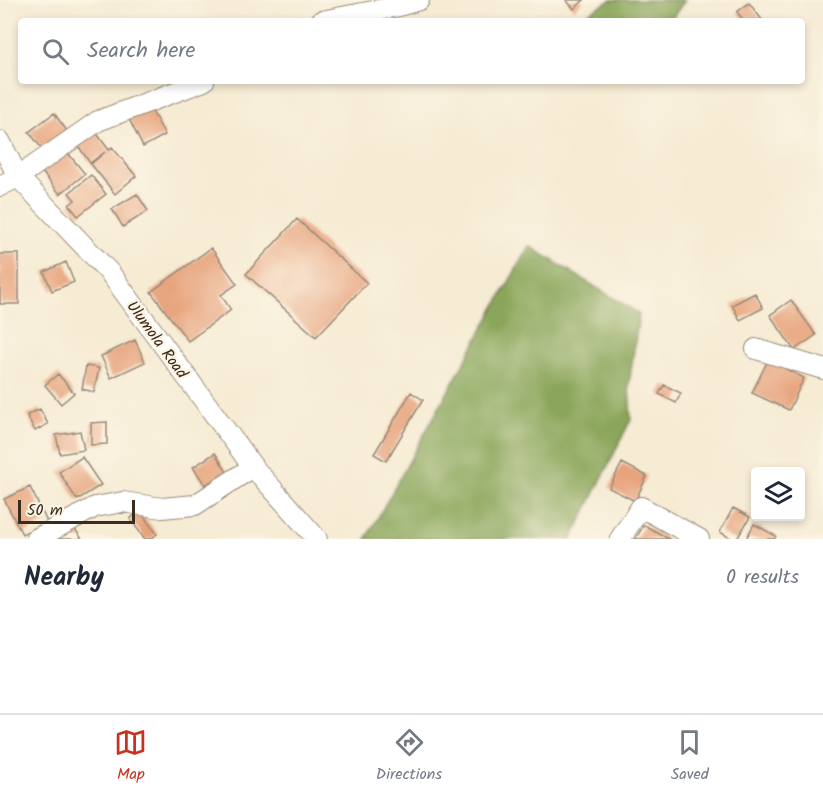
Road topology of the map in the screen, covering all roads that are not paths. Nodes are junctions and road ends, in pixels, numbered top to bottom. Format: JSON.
{"nodes":[{"id":1,"x":419,"y":0,"type":"edge"},
{"id":2,"x":324,"y":13,"type":"edge"},
{"id":3,"x":196,"y":84,"type":"edge"},
{"id":4,"x":0,"y":141,"type":"edge"},
{"id":5,"x":18,"y":177,"type":"junction"},
{"id":6,"x":0,"y":186,"type":"edge"},
{"id":7,"x":756,"y":349,"type":"dead end"},
{"id":8,"x":823,"y":369,"type":"edge"},
{"id":9,"x":253,"y":467,"type":"junction"},
{"id":10,"x":36,"y":539,"type":"edge"},
{"id":11,"x":317,"y":539,"type":"edge"},
{"id":12,"x":620,"y":539,"type":"edge"},
{"id":13,"x":699,"y":539,"type":"edge"}],
"edges":[{"from":1,"to":2,"type":"street"},
{"from":3,"to":5,"type":"street"},
{"from":4,"to":5,"type":"street","name":"Ulumola Road"},
{"from":5,"to":6,"type":"street"},
{"from":5,"to":9,"type":"street","name":"Ulumola Road"},
{"from":7,"to":8,"type":"street"},
{"from":9,"to":10,"type":"street"},
{"from":9,"to":11,"type":"street","name":"Ulumola Road"},
{"from":12,"to":13,"type":"street"}]}
